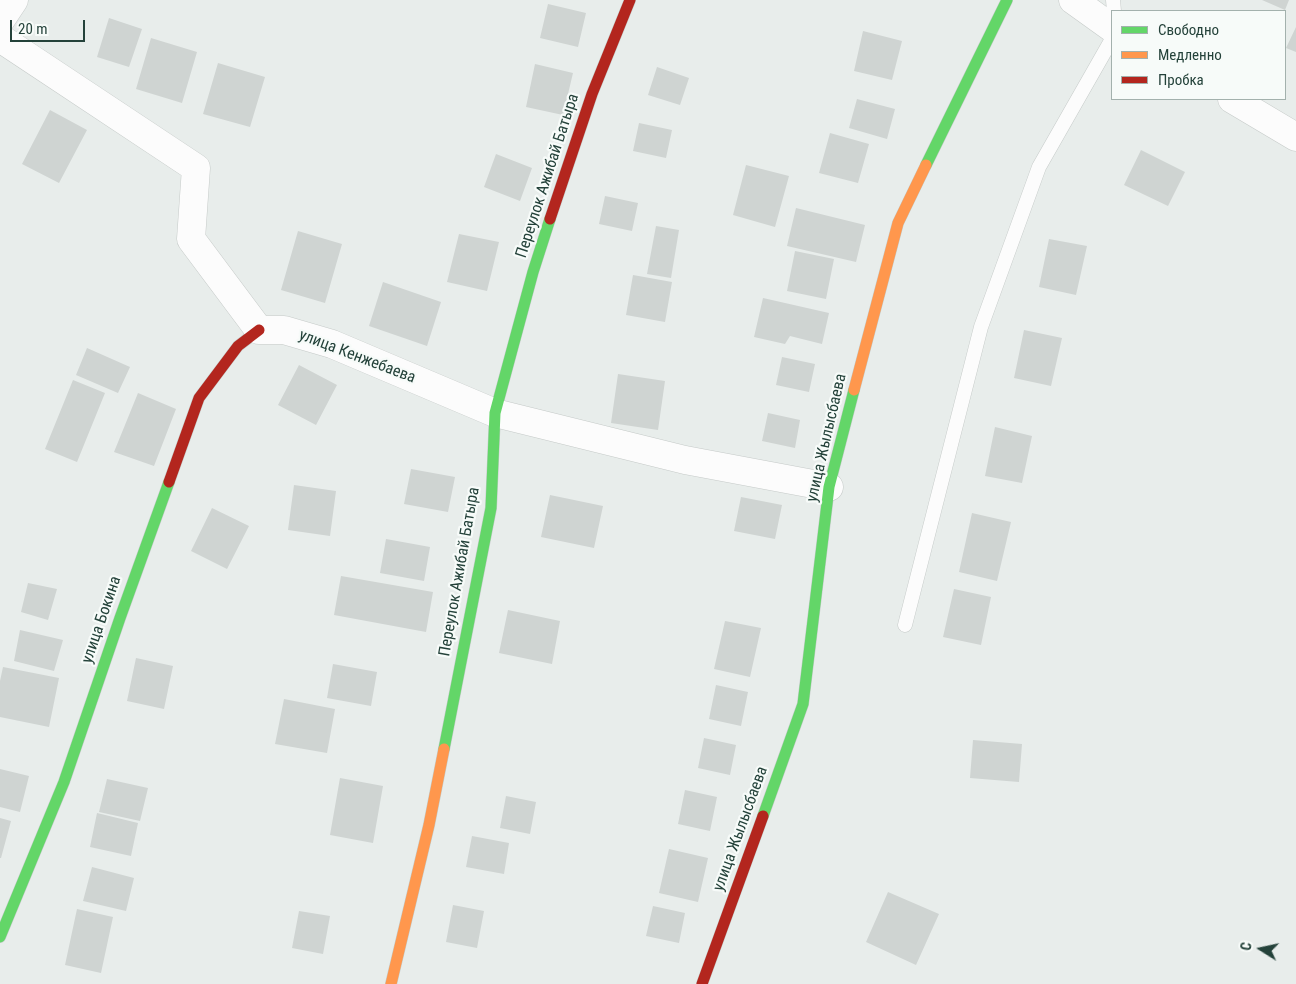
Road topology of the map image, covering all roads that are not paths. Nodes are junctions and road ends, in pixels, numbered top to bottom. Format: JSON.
{"nodes":[{"id":1,"x":14,"y":0,"type":"edge"},
{"id":2,"x":630,"y":0,"type":"edge"},
{"id":3,"x":1007,"y":0,"type":"edge"},
{"id":4,"x":1073,"y":0,"type":"edge"},
{"id":5,"x":0,"y":20,"type":"edge"},
{"id":6,"x":1111,"y":27,"type":"edge"},
{"id":7,"x":0,"y":38,"type":"edge"},
{"id":8,"x":1111,"y":41,"type":"edge"},
{"id":9,"x":1234,"y":100,"type":"edge"},
{"id":10,"x":1296,"y":137,"type":"edge"},
{"id":11,"x":259,"y":330,"type":"junction"},
{"id":12,"x":495,"y":413,"type":"junction"},
{"id":13,"x":829,"y":487,"type":"junction"},
{"id":14,"x":904,"y":625,"type":"dead end"},
{"id":15,"x":0,"y":937,"type":"edge"},
{"id":16,"x":391,"y":984,"type":"edge"},
{"id":17,"x":702,"y":984,"type":"edge"}],
"edges":[{"from":1,"to":5,"type":"street"},
{"from":2,"to":12,"type":"street","name":"Переулок Ажибай Батыра"},
{"from":3,"to":13,"type":"street","name":"улица Жылысбаева"},
{"from":4,"to":6,"type":"street"},
{"from":7,"to":11,"type":"street"},
{"from":8,"to":14,"type":"lane"},
{"from":9,"to":10,"type":"street"},
{"from":11,"to":12,"type":"street","name":"улица Кенжебаева"},
{"from":11,"to":15,"type":"street","name":"улица Бокина"},
{"from":12,"to":13,"type":"street","name":"улица Кенжебаева"},
{"from":12,"to":16,"type":"street","name":"Переулок Ажибай Батыра"},
{"from":13,"to":17,"type":"street","name":"улица Жылысбаева"}]}
